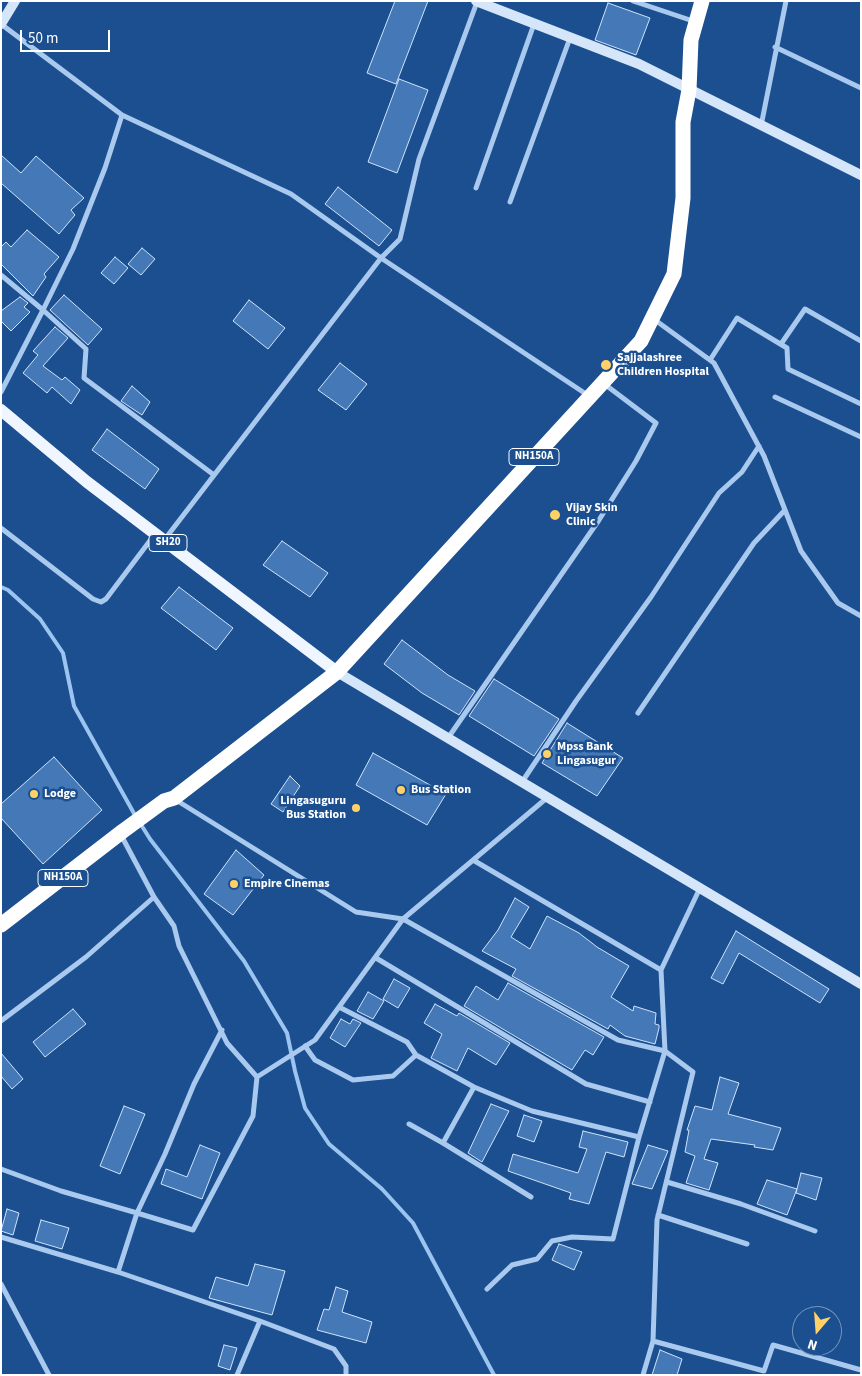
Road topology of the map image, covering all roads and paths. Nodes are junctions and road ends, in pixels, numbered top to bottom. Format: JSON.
{"nodes":[{"id":1,"x":15,"y":1,"type":"edge"},
{"id":2,"x":476,"y":1,"type":"edge"},
{"id":3,"x":633,"y":1,"type":"edge"},
{"id":4,"x":702,"y":1,"type":"edge"},
{"id":5,"x":786,"y":1,"type":"edge"},
{"id":6,"x":696,"y":22,"type":"junction"},
{"id":7,"x":1,"y":24,"type":"edge"},
{"id":8,"x":534,"y":24,"type":"junction"},
{"id":9,"x":570,"y":38,"type":"junction"},
{"id":10,"x":775,"y":48,"type":"junction"},
{"id":11,"x":861,"y":88,"type":"edge"},
{"id":12,"x":689,"y":90,"type":"junction"},
{"id":13,"x":122,"y":114,"type":"junction"},
{"id":14,"x":761,"y":126,"type":"junction"},
{"id":15,"x":861,"y":175,"type":"edge"},
{"id":16,"x":476,"y":188,"type":"dead end"},
{"id":17,"x":510,"y":202,"type":"dead end"},
{"id":18,"x":381,"y":258,"type":"junction"},
{"id":19,"x":1,"y":275,"type":"edge"},
{"id":20,"x":43,"y":310,"type":"junction"},
{"id":21,"x":652,"y":318,"type":"junction"},
{"id":22,"x":861,"y":341,"type":"edge"},
{"id":23,"x":781,"y":344,"type":"junction"},
{"id":24,"x":710,"y":360,"type":"junction"},
{"id":25,"x":602,"y":382,"type":"junction"},
{"id":26,"x":1,"y":392,"type":"edge"},
{"id":27,"x":589,"y":396,"type":"junction"},
{"id":28,"x":775,"y":397,"type":"dead end"},
{"id":29,"x":861,"y":404,"type":"edge"},
{"id":30,"x":1,"y":410,"type":"edge"},
{"id":31,"x":861,"y":437,"type":"edge"},
{"id":32,"x":759,"y":446,"type":"junction"},
{"id":33,"x":214,"y":475,"type":"junction"},
{"id":34,"x":785,"y":510,"type":"junction"},
{"id":35,"x":1,"y":528,"type":"edge"},
{"id":36,"x":160,"y":537,"type":"junction"},
{"id":37,"x":861,"y":616,"type":"edge"},
{"id":38,"x":337,"y":672,"type":"junction"},
{"id":39,"x":638,"y":713,"type":"dead end"},
{"id":40,"x":448,"y":738,"type":"junction"},
{"id":41,"x":522,"y":782,"type":"junction"},
{"id":42,"x":548,"y":797,"type":"junction"},
{"id":43,"x":169,"y":800,"type":"junction"},
{"id":44,"x":122,"y":832,"type":"junction"},
{"id":45,"x":473,"y":860,"type":"junction"},
{"id":46,"x":700,"y":888,"type":"junction"},
{"id":47,"x":154,"y":897,"type":"junction"},
{"id":48,"x":403,"y":919,"type":"junction"},
{"id":49,"x":1,"y":925,"type":"edge"},
{"id":50,"x":376,"y":958,"type":"junction"},
{"id":51,"x":661,"y":970,"type":"junction"},
{"id":52,"x":861,"y":984,"type":"edge"},
{"id":53,"x":340,"y":1007,"type":"junction"},
{"id":54,"x":1,"y":1021,"type":"edge"},
{"id":55,"x":222,"y":1030,"type":"junction"},
{"id":56,"x":305,"y":1046,"type":"junction"},
{"id":57,"x":665,"y":1051,"type":"junction"},
{"id":58,"x":416,"y":1055,"type":"junction"},
{"id":59,"x":257,"y":1077,"type":"junction"},
{"id":60,"x":474,"y":1086,"type":"junction"},
{"id":61,"x":650,"y":1102,"type":"junction"},
{"id":62,"x":410,"y":1124,"type":"dead end"},
{"id":63,"x":639,"y":1137,"type":"junction"},
{"id":64,"x":444,"y":1142,"type":"junction"},
{"id":65,"x":1,"y":1169,"type":"edge"},
{"id":66,"x":667,"y":1182,"type":"junction"},
{"id":67,"x":531,"y":1197,"type":"dead end"},
{"id":68,"x":137,"y":1213,"type":"junction"},
{"id":69,"x":658,"y":1215,"type":"junction"},
{"id":70,"x":815,"y":1231,"type":"dead end"},
{"id":71,"x":1,"y":1237,"type":"edge"},
{"id":72,"x":747,"y":1244,"type":"dead end"},
{"id":73,"x":118,"y":1272,"type":"junction"},
{"id":74,"x":1,"y":1284,"type":"edge"},
{"id":75,"x":486,"y":1289,"type":"dead end"},
{"id":76,"x":260,"y":1321,"type":"junction"},
{"id":77,"x":654,"y":1341,"type":"junction"},
{"id":78,"x":861,"y":1370,"type":"edge"},
{"id":79,"x":49,"y":1375,"type":"edge"},
{"id":80,"x":237,"y":1375,"type":"edge"},
{"id":81,"x":346,"y":1375,"type":"edge"},
{"id":82,"x":643,"y":1375,"type":"edge"}],
"edges":[{"from":1,"to":7,"type":"street"},
{"from":2,"to":8,"type":"street"},
{"from":2,"to":18,"type":"street"},
{"from":3,"to":6,"type":"street"},
{"from":4,"to":6,"type":"highway","number":"NH150A"},
{"from":5,"to":10,"type":"street"},
{"from":6,"to":12,"type":"highway","number":"NH150A"},
{"from":7,"to":13,"type":"street"},
{"from":8,"to":9,"type":"street"},
{"from":8,"to":16,"type":"street"},
{"from":9,"to":12,"type":"street"},
{"from":9,"to":17,"type":"street"},
{"from":10,"to":11,"type":"street"},
{"from":10,"to":14,"type":"street"},
{"from":12,"to":14,"type":"street"},
{"from":12,"to":21,"type":"highway","number":"NH150A"},
{"from":13,"to":18,"type":"street"},
{"from":13,"to":20,"type":"street"},
{"from":14,"to":15,"type":"street"},
{"from":18,"to":27,"type":"street"},
{"from":18,"to":33,"type":"street"},
{"from":19,"to":20,"type":"street"},
{"from":20,"to":26,"type":"street"},
{"from":20,"to":33,"type":"street"},
{"from":21,"to":24,"type":"street"},
{"from":21,"to":25,"type":"highway","number":"NH150A"},
{"from":22,"to":23,"type":"street"},
{"from":23,"to":24,"type":"street"},
{"from":23,"to":29,"type":"street"},
{"from":24,"to":32,"type":"street"},
{"from":25,"to":27,"type":"highway","number":"NH150A"},
{"from":25,"to":40,"type":"street"},
{"from":27,"to":38,"type":"highway","number":"NH150A"},
{"from":28,"to":31,"type":"street"},
{"from":30,"to":36,"type":"main road","number":"SH20"},
{"from":32,"to":34,"type":"street"},
{"from":32,"to":41,"type":"street"},
{"from":33,"to":36,"type":"street"},
{"from":34,"to":37,"type":"street"},
{"from":34,"to":39,"type":"street"},
{"from":35,"to":36,"type":"street"},
{"from":36,"to":38,"type":"main road","number":"SH20"},
{"from":38,"to":40,"type":"street"},
{"from":38,"to":43,"type":"highway","number":"NH150A"},
{"from":40,"to":41,"type":"street"},
{"from":41,"to":42,"type":"street"},
{"from":42,"to":45,"type":"street"},
{"from":42,"to":46,"type":"street"},
{"from":43,"to":44,"type":"highway","number":"NH150A"},
{"from":43,"to":48,"type":"street"},
{"from":44,"to":47,"type":"street"},
{"from":44,"to":49,"type":"highway","number":"NH150A"},
{"from":45,"to":48,"type":"street"},
{"from":45,"to":51,"type":"street"},
{"from":46,"to":51,"type":"street"},
{"from":46,"to":52,"type":"street"},
{"from":47,"to":54,"type":"street"},
{"from":47,"to":55,"type":"street"},
{"from":48,"to":50,"type":"street"},
{"from":48,"to":57,"type":"street"},
{"from":50,"to":53,"type":"street"},
{"from":50,"to":61,"type":"street"},
{"from":51,"to":57,"type":"street"},
{"from":53,"to":56,"type":"street"},
{"from":53,"to":58,"type":"street"},
{"from":55,"to":59,"type":"street"},
{"from":55,"to":68,"type":"street"},
{"from":56,"to":58,"type":"street"},
{"from":56,"to":59,"type":"street"},
{"from":57,"to":61,"type":"street"},
{"from":57,"to":66,"type":"street"},
{"from":58,"to":60,"type":"street"},
{"from":59,"to":68,"type":"street"},
{"from":60,"to":63,"type":"street"},
{"from":60,"to":64,"type":"street"},
{"from":61,"to":63,"type":"street"},
{"from":62,"to":64,"type":"street"},
{"from":63,"to":75,"type":"street"},
{"from":64,"to":67,"type":"street"},
{"from":65,"to":68,"type":"street"},
{"from":66,"to":69,"type":"street"},
{"from":66,"to":70,"type":"street"},
{"from":68,"to":73,"type":"street"},
{"from":69,"to":72,"type":"street"},
{"from":69,"to":77,"type":"street"},
{"from":71,"to":73,"type":"street"},
{"from":73,"to":76,"type":"street"},
{"from":74,"to":79,"type":"street"},
{"from":76,"to":80,"type":"street"},
{"from":76,"to":81,"type":"street"},
{"from":77,"to":78,"type":"street"},
{"from":77,"to":82,"type":"street"}]}
